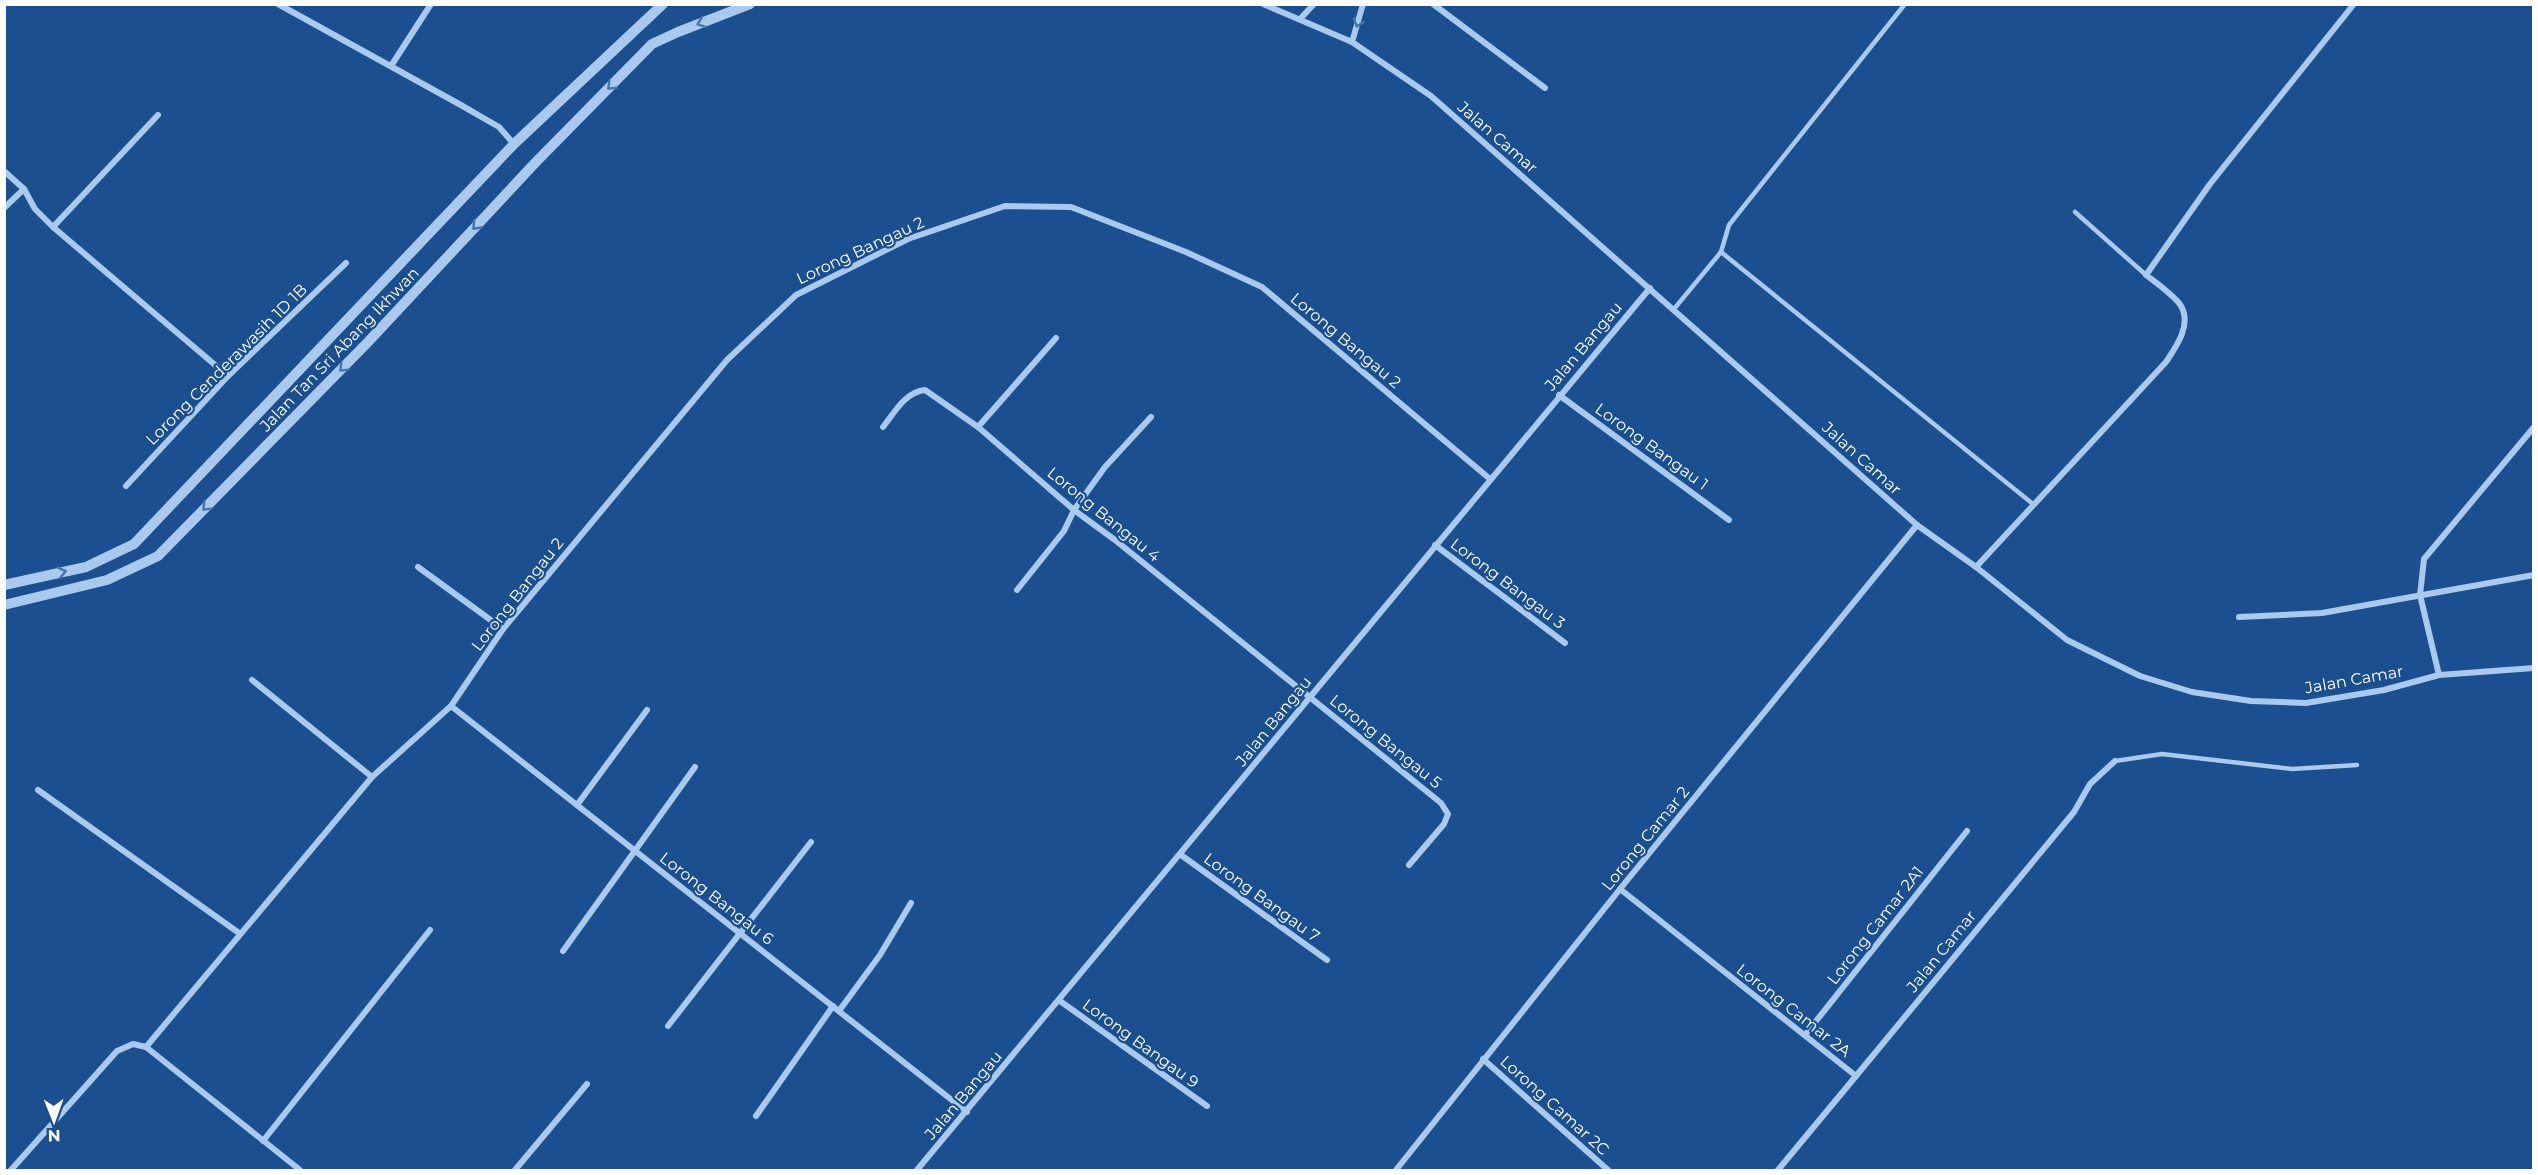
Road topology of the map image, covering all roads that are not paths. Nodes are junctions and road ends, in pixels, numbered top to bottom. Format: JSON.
{"nodes":[{"id":1,"x":278,"y":4,"type":"edge"},
{"id":2,"x":431,"y":4,"type":"edge"},
{"id":3,"x":663,"y":4,"type":"edge"},
{"id":4,"x":750,"y":4,"type":"edge"},
{"id":5,"x":1263,"y":4,"type":"edge"},
{"id":6,"x":1314,"y":4,"type":"edge"},
{"id":7,"x":1363,"y":4,"type":"edge"},
{"id":8,"x":1433,"y":4,"type":"edge"},
{"id":9,"x":1905,"y":4,"type":"edge"},
{"id":10,"x":2354,"y":4,"type":"edge"},
{"id":11,"x":1300,"y":19,"type":"junction"},
{"id":12,"x":1352,"y":42,"type":"junction"},
{"id":13,"x":392,"y":66,"type":"junction"},
{"id":14,"x":1545,"y":88,"type":"dead end"},
{"id":15,"x":158,"y":115,"type":"dead end"},
{"id":16,"x":514,"y":144,"type":"junction"},
{"id":17,"x":4,"y":171,"type":"edge"},
{"id":18,"x":24,"y":189,"type":"junction"},
{"id":19,"x":4,"y":208,"type":"edge"},
{"id":20,"x":2075,"y":212,"type":"dead end"},
{"id":21,"x":53,"y":227,"type":"junction"},
{"id":22,"x":1721,"y":252,"type":"junction"},
{"id":23,"x":346,"y":263,"type":"dead end"},
{"id":24,"x":2146,"y":275,"type":"junction"},
{"id":25,"x":1650,"y":288,"type":"junction"},
{"id":26,"x":1674,"y":309,"type":"junction"},
{"id":27,"x":1056,"y":338,"type":"dead end"},
{"id":28,"x":228,"y":376,"type":"junction"},
{"id":29,"x":1559,"y":395,"type":"junction"},
{"id":30,"x":1151,"y":417,"type":"dead end"},
{"id":31,"x":883,"y":427,"type":"dead end"},
{"id":32,"x":978,"y":427,"type":"junction"},
{"id":33,"x":2534,"y":427,"type":"edge"},
{"id":34,"x":1490,"y":478,"type":"junction"},
{"id":35,"x":126,"y":486,"type":"dead end"},
{"id":36,"x":2033,"y":504,"type":"junction"},
{"id":37,"x":1074,"y":510,"type":"junction"},
{"id":38,"x":1729,"y":520,"type":"dead end"},
{"id":39,"x":1917,"y":525,"type":"junction"},
{"id":40,"x":1435,"y":545,"type":"junction"},
{"id":41,"x":418,"y":567,"type":"dead end"},
{"id":42,"x":1976,"y":567,"type":"junction"},
{"id":43,"x":2534,"y":575,"type":"edge"},
{"id":44,"x":4,"y":585,"type":"edge"},
{"id":45,"x":1017,"y":590,"type":"dead end"},
{"id":46,"x":2421,"y":595,"type":"junction"},
{"id":47,"x":4,"y":605,"type":"edge"},
{"id":48,"x":2239,"y":617,"type":"dead end"},
{"id":49,"x":503,"y":629,"type":"junction"},
{"id":50,"x":1565,"y":643,"type":"dead end"},
{"id":51,"x":2534,"y":668,"type":"edge"},
{"id":52,"x":2439,"y":675,"type":"junction"},
{"id":53,"x":252,"y":680,"type":"dead end"},
{"id":54,"x":1309,"y":698,"type":"junction"},
{"id":55,"x":451,"y":706,"type":"junction"},
{"id":56,"x":647,"y":710,"type":"dead end"},
{"id":57,"x":2115,"y":761,"type":"joint"},
{"id":58,"x":2357,"y":765,"type":"dead end"},
{"id":59,"x":695,"y":767,"type":"dead end"},
{"id":60,"x":372,"y":777,"type":"junction"},
{"id":61,"x":38,"y":790,"type":"dead end"},
{"id":62,"x":578,"y":805,"type":"junction"},
{"id":63,"x":1967,"y":831,"type":"dead end"},
{"id":64,"x":812,"y":842,"type":"dead end"},
{"id":65,"x":635,"y":851,"type":"junction"},
{"id":66,"x":1181,"y":855,"type":"junction"},
{"id":67,"x":1409,"y":865,"type":"dead end"},
{"id":68,"x":1620,"y":889,"type":"junction"},
{"id":69,"x":911,"y":903,"type":"dead end"},
{"id":70,"x":430,"y":930,"type":"dead end"},
{"id":71,"x":239,"y":933,"type":"junction"},
{"id":72,"x":740,"y":933,"type":"junction"},
{"id":73,"x":563,"y":951,"type":"dead end"},
{"id":74,"x":1327,"y":960,"type":"dead end"},
{"id":75,"x":1060,"y":1000,"type":"junction"},
{"id":76,"x":836,"y":1009,"type":"junction"},
{"id":77,"x":668,"y":1026,"type":"dead end"},
{"id":78,"x":1804,"y":1035,"type":"junction"},
{"id":79,"x":146,"y":1047,"type":"junction"},
{"id":80,"x":1483,"y":1059,"type":"junction"},
{"id":81,"x":1856,"y":1076,"type":"junction"},
{"id":82,"x":587,"y":1084,"type":"dead end"},
{"id":83,"x":1207,"y":1106,"type":"dead end"},
{"id":84,"x":967,"y":1112,"type":"junction"},
{"id":85,"x":756,"y":1116,"type":"dead end"},
{"id":86,"x":262,"y":1141,"type":"junction"},
{"id":87,"x":11,"y":1170,"type":"edge"},
{"id":88,"x":300,"y":1170,"type":"edge"},
{"id":89,"x":515,"y":1170,"type":"edge"},
{"id":90,"x":917,"y":1170,"type":"edge"},
{"id":91,"x":1396,"y":1170,"type":"edge"},
{"id":92,"x":1608,"y":1170,"type":"edge"},
{"id":93,"x":1778,"y":1170,"type":"edge"}],
"edges":[{"from":1,"to":13,"type":"street"},
{"from":2,"to":13,"type":"street"},
{"from":3,"to":16,"type":"street","name":"Jalan Tan Sri Abang Ikhwan"},
{"from":4,"to":47,"type":"street","name":"Jalan Tan Sri Abang Ikhwan","one_way":true},
{"from":5,"to":11,"type":"street","name":"Jalan Camar"},
{"from":6,"to":11,"type":"street"},
{"from":7,"to":12,"type":"street","one_way":true},
{"from":8,"to":14,"type":"street"},
{"from":9,"to":22,"type":"lane"},
{"from":10,"to":24,"type":"street"},
{"from":11,"to":12,"type":"street","name":"Jalan Camar"},
{"from":12,"to":25,"type":"street","name":"Jalan Camar"},
{"from":13,"to":16,"type":"street"},
{"from":15,"to":21,"type":"street"},
{"from":44,"to":16,"type":"street","name":"Jalan Tan Sri Abang Ikhwan","one_way":true},
{"from":17,"to":18,"type":"street"},
{"from":18,"to":19,"type":"street"},
{"from":18,"to":21,"type":"street"},
{"from":20,"to":24,"type":"lane"},
{"from":21,"to":28,"type":"street"},
{"from":22,"to":26,"type":"lane"},
{"from":22,"to":36,"type":"lane"},
{"from":23,"to":28,"type":"street","name":"Lorong Cenderawasih 1D 1B"},
{"from":24,"to":36,"type":"street"},
{"from":25,"to":26,"type":"street","name":"Jalan Camar"},
{"from":25,"to":29,"type":"street","name":"Jalan Bangau"},
{"from":26,"to":39,"type":"street","name":"Jalan Camar"},
{"from":27,"to":32,"type":"street"},
{"from":28,"to":35,"type":"street","name":"Lorong Cenderawasih 1D 1B"},
{"from":29,"to":34,"type":"street","name":"Jalan Bangau"},
{"from":29,"to":38,"type":"street","name":"Lorong Bangau 1"},
{"from":30,"to":37,"type":"street"},
{"from":31,"to":32,"type":"street","name":"Lorong Bangau 4"},
{"from":32,"to":37,"type":"street","name":"Lorong Bangau 4"},
{"from":33,"to":46,"type":"street"},
{"from":34,"to":40,"type":"street","name":"Jalan Bangau"},
{"from":34,"to":49,"type":"street","name":"Lorong Bangau 2"},
{"from":36,"to":42,"type":"street"},
{"from":37,"to":45,"type":"street"},
{"from":37,"to":54,"type":"street","name":"Lorong Bangau 4"},
{"from":39,"to":42,"type":"street","name":"Jalan Camar"},
{"from":39,"to":68,"type":"street","name":"Lorong Camar 2"},
{"from":40,"to":50,"type":"street","name":"Lorong Bangau 3"},
{"from":40,"to":54,"type":"street","name":"Jalan Bangau"},
{"from":41,"to":49,"type":"street"},
{"from":42,"to":52,"type":"street","name":"Jalan Camar"},
{"from":43,"to":46,"type":"street"},
{"from":46,"to":48,"type":"street"},
{"from":46,"to":52,"type":"street"},
{"from":49,"to":55,"type":"street","name":"Lorong Bangau 2"},
{"from":51,"to":52,"type":"street","name":"Jalan Camar"},
{"from":53,"to":60,"type":"street"},
{"from":54,"to":66,"type":"street","name":"Jalan Bangau"},
{"from":54,"to":67,"type":"street","name":"Lorong Bangau 5"},
{"from":55,"to":60,"type":"street","name":"Lorong Bangau 2"},
{"from":55,"to":62,"type":"street","name":"Lorong Bangau 6"},
{"from":56,"to":62,"type":"street"},
{"from":57,"to":58,"type":"lane"},
{"from":57,"to":81,"type":"street","name":"Jalan Camar"},
{"from":59,"to":65,"type":"street"},
{"from":60,"to":71,"type":"street","name":"Lorong Bangau 2"},
{"from":61,"to":71,"type":"street"},
{"from":62,"to":65,"type":"street","name":"Lorong Bangau 6"},
{"from":63,"to":78,"type":"street","name":"Lorong Camar 2A1"},
{"from":64,"to":72,"type":"street"},
{"from":65,"to":72,"type":"street","name":"Lorong Bangau 6"},
{"from":65,"to":73,"type":"street"},
{"from":66,"to":74,"type":"street","name":"Lorong Bangau 7"},
{"from":66,"to":75,"type":"street","name":"Jalan Bangau"},
{"from":68,"to":78,"type":"street","name":"Lorong Camar 2A"},
{"from":68,"to":80,"type":"street","name":"Lorong Camar 2"},
{"from":69,"to":76,"type":"street"},
{"from":70,"to":86,"type":"street"},
{"from":71,"to":79,"type":"street","name":"Lorong Bangau 2"},
{"from":72,"to":76,"type":"street","name":"Lorong Bangau 6"},
{"from":72,"to":77,"type":"street"},
{"from":75,"to":83,"type":"street","name":"Lorong Bangau 9"},
{"from":75,"to":84,"type":"street","name":"Jalan Bangau"},
{"from":76,"to":84,"type":"street","name":"Lorong Bangau 6"},
{"from":76,"to":85,"type":"street"},
{"from":78,"to":81,"type":"street","name":"Lorong Camar 2A"},
{"from":79,"to":86,"type":"street"},
{"from":79,"to":87,"type":"street"},
{"from":80,"to":91,"type":"street","name":"Lorong Camar 2"},
{"from":80,"to":92,"type":"street","name":"Lorong Camar 2C"},
{"from":81,"to":93,"type":"street","name":"Lorong Camar 2A"},
{"from":82,"to":89,"type":"street"},
{"from":84,"to":90,"type":"street","name":"Jalan Bangau"},
{"from":86,"to":88,"type":"street"}]}
